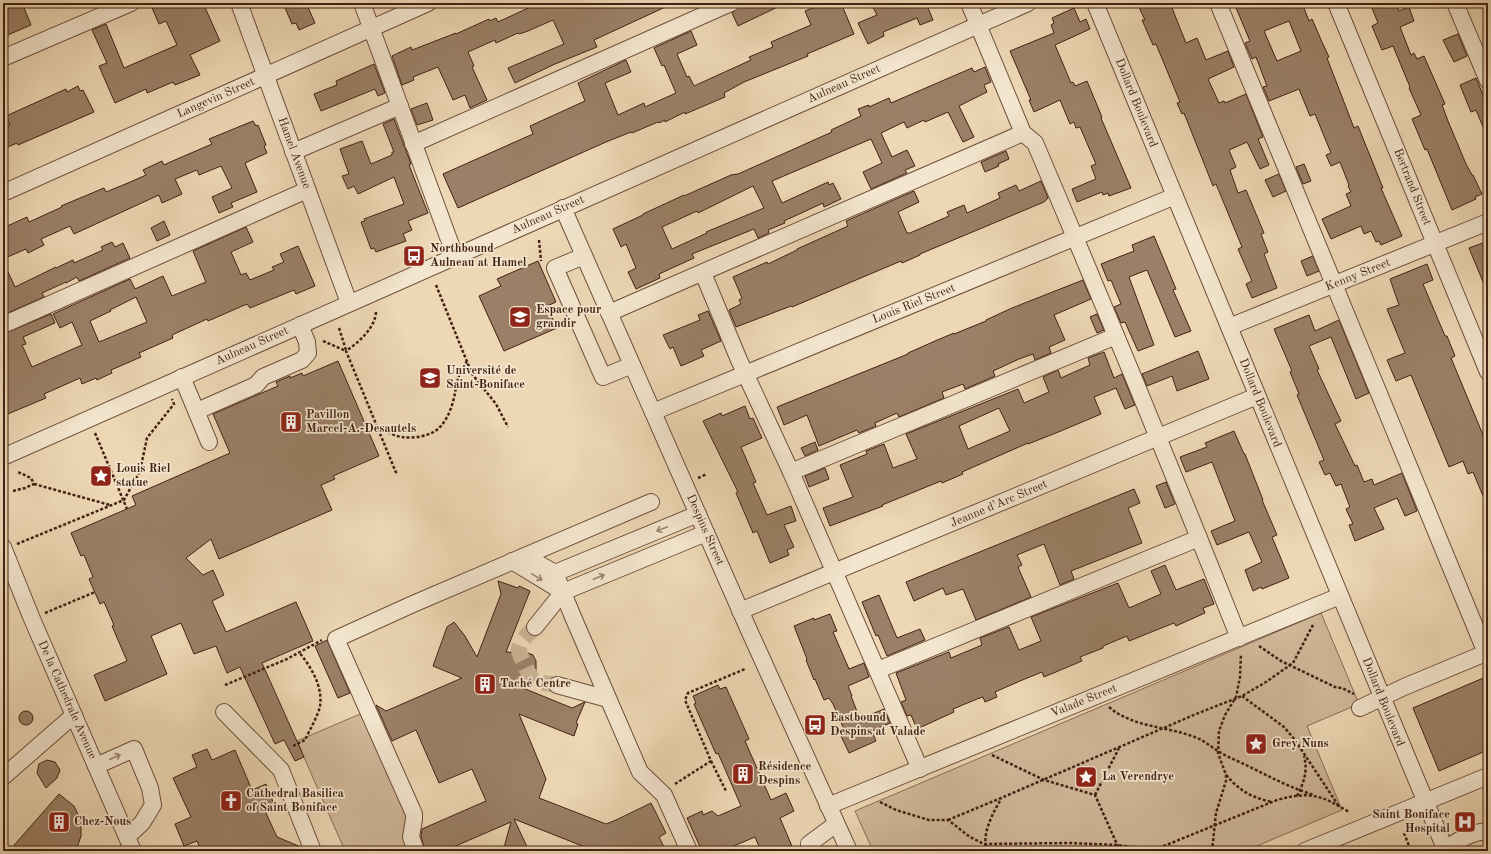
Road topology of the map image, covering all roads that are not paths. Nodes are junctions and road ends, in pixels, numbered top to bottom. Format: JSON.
{"nodes":[{"id":1,"x":131,"y":3,"type":"edge"},
{"id":2,"x":239,"y":3,"type":"edge"},
{"id":3,"x":362,"y":3,"type":"edge"},
{"id":4,"x":428,"y":3,"type":"edge"},
{"id":5,"x":730,"y":3,"type":"edge"},
{"id":6,"x":969,"y":3,"type":"edge"},
{"id":7,"x":1028,"y":3,"type":"edge"},
{"id":8,"x":1095,"y":3,"type":"edge"},
{"id":9,"x":1218,"y":3,"type":"edge"},
{"id":10,"x":1336,"y":3,"type":"edge"},
{"id":11,"x":1455,"y":3,"type":"edge"},
{"id":12,"x":978,"y":25,"type":"junction"},
{"id":13,"x":371,"y":28,"type":"junction"},
{"id":14,"x":3,"y":58,"type":"edge"},
{"id":15,"x":265,"y":76,"type":"junction"},
{"id":16,"x":1488,"y":81,"type":"edge"},
{"id":17,"x":400,"y":106,"type":"junction"},
{"id":18,"x":1023,"y":133,"type":"junction"},
{"id":19,"x":413,"y":144,"type":"junction"},
{"id":20,"x":293,"y":152,"type":"junction"},
{"id":21,"x":307,"y":190,"type":"junction"},
{"id":22,"x":3,"y":193,"type":"edge"},
{"id":23,"x":1175,"y":196,"type":"junction"},
{"id":24,"x":563,"y":208,"type":"junction"},
{"id":25,"x":1488,"y":222,"type":"edge"},
{"id":26,"x":1075,"y":237,"type":"junction"},
{"id":27,"x":1436,"y":244,"type":"junction"},
{"id":28,"x":455,"y":256,"type":"junction"},
{"id":29,"x":584,"y":256,"type":"junction"},
{"id":30,"x":703,"y":273,"type":"junction"},
{"id":31,"x":1335,"y":284,"type":"junction"},
{"id":32,"x":348,"y":304,"type":"junction"},
{"id":33,"x":609,"y":313,"type":"junction"},
{"id":34,"x":3,"y":324,"type":"edge"},
{"id":35,"x":300,"y":325,"type":"junction"},
{"id":36,"x":1229,"y":327,"type":"junction"},
{"id":37,"x":1116,"y":336,"type":"junction"},
{"id":38,"x":632,"y":365,"type":"junction"},
{"id":39,"x":1488,"y":372,"type":"edge"},
{"id":40,"x":745,"y":374,"type":"junction"},
{"id":41,"x":182,"y":377,"type":"junction"},
{"id":42,"x":1257,"y":396,"type":"junction"},
{"id":43,"x":197,"y":411,"type":"junction"},
{"id":44,"x":653,"y":412,"type":"junction"},
{"id":45,"x":1158,"y":437,"type":"junction"},
{"id":46,"x":209,"y":442,"type":"dead end"},
{"id":47,"x":3,"y":457,"type":"edge"},
{"id":48,"x":791,"y":472,"type":"junction"},
{"id":49,"x":651,"y":502,"type":"dead end"},
{"id":50,"x":698,"y":514,"type":"junction"},
{"id":51,"x":706,"y":533,"type":"junction"},
{"id":52,"x":1199,"y":538,"type":"junction"},
{"id":53,"x":3,"y":548,"type":"edge"},
{"id":54,"x":519,"y":558,"type":"junction"},
{"id":55,"x":835,"y":572,"type":"junction"},
{"id":56,"x":555,"y":573,"type":"junction"},
{"id":57,"x":563,"y":592,"type":"junction"},
{"id":58,"x":1340,"y":596,"type":"junction"},
{"id":59,"x":740,"y":611,"type":"junction"},
{"id":60,"x":535,"y":627,"type":"tunnel mouth"},
{"id":61,"x":1243,"y":636,"type":"junction"},
{"id":62,"x":1487,"y":652,"type":"edge"},
{"id":63,"x":878,"y":670,"type":"junction"},
{"id":64,"x":557,"y":685,"type":"tunnel mouth"},
{"id":65,"x":1381,"y":698,"type":"junction"},
{"id":66,"x":608,"y":699,"type":"junction"},
{"id":67,"x":1358,"y":701,"type":"road end"},
{"id":68,"x":224,"y":712,"type":"dead end"},
{"id":69,"x":74,"y":715,"type":"junction"},
{"id":70,"x":96,"y":766,"type":"junction"},
{"id":71,"x":920,"y":768,"type":"junction"},
{"id":72,"x":3,"y":776,"type":"edge"},
{"id":73,"x":1488,"y":776,"type":"edge"},
{"id":74,"x":1425,"y":802,"type":"junction"},
{"id":75,"x":828,"y":806,"type":"junction"},
{"id":76,"x":836,"y":824,"type":"junction"},
{"id":77,"x":1488,"y":831,"type":"edge"},
{"id":78,"x":130,"y":844,"type":"edge"},
{"id":79,"x":1445,"y":850,"type":"edge"},
{"id":80,"x":313,"y":851,"type":"edge"},
{"id":81,"x":416,"y":851,"type":"edge"},
{"id":82,"x":689,"y":851,"type":"edge"},
{"id":83,"x":812,"y":851,"type":"edge"},
{"id":84,"x":849,"y":851,"type":"edge"},
{"id":85,"x":1305,"y":851,"type":"edge"}],
"edges":[{"from":1,"to":14,"type":"street"},
{"from":2,"to":15,"type":"street","name":"Hamel Avenue"},
{"from":3,"to":13,"type":"street"},
{"from":4,"to":13,"type":"street","name":"Langevin Street"},
{"from":5,"to":19,"type":"street"},
{"from":6,"to":12,"type":"street"},
{"from":7,"to":12,"type":"street","name":"Aulneau Street"},
{"from":8,"to":23,"type":"street","name":"Dollard Boulevard"},
{"from":9,"to":31,"type":"street"},
{"from":10,"to":27,"type":"street","name":"Bertrand Street"},
{"from":11,"to":16,"type":"street"},
{"from":12,"to":18,"type":"street"},
{"from":12,"to":24,"type":"street","name":"Aulneau Street"},
{"from":13,"to":15,"type":"street","name":"Langevin Street"},
{"from":13,"to":17,"type":"street"},
{"from":15,"to":20,"type":"street","name":"Hamel Avenue"},
{"from":15,"to":22,"type":"street","name":"Langevin Street"},
{"from":17,"to":19,"type":"street"},
{"from":17,"to":20,"type":"street"},
{"from":18,"to":26,"type":"street"},
{"from":18,"to":30,"type":"street"},
{"from":19,"to":28,"type":"street"},
{"from":20,"to":21,"type":"street","name":"Hamel Avenue"},
{"from":21,"to":32,"type":"street","name":"Hamel Avenue"},
{"from":21,"to":34,"type":"street"},
{"from":23,"to":26,"type":"street","name":"Louis Riel Street"},
{"from":23,"to":36,"type":"street","name":"Dollard Boulevard"},
{"from":24,"to":28,"type":"street","name":"Aulneau Street"},
{"from":24,"to":29,"type":"street","name":"Despins Street"},
{"from":25,"to":27,"type":"street","name":"Kenny Street"},
{"from":26,"to":37,"type":"street"},
{"from":26,"to":40,"type":"street","name":"Louis Riel Street"},
{"from":27,"to":31,"type":"street","name":"Kenny Street"},
{"from":27,"to":39,"type":"street","name":"Bertrand Street"},
{"from":28,"to":32,"type":"street","name":"Aulneau Street"},
{"from":29,"to":33,"type":"street","name":"Despins Street"},
{"from":29,"to":38,"type":"street"},
{"from":30,"to":33,"type":"street"},
{"from":30,"to":40,"type":"street"},
{"from":31,"to":36,"type":"street","name":"Kenny Street"},
{"from":31,"to":62,"type":"street"},
{"from":32,"to":35,"type":"street","name":"Aulneau Street"},
{"from":33,"to":38,"type":"street","name":"Despins Street"},
{"from":35,"to":41,"type":"street","name":"Aulneau Street"},
{"from":35,"to":43,"type":"street"},
{"from":36,"to":42,"type":"street","name":"Dollard Boulevard"},
{"from":37,"to":45,"type":"street"},
{"from":37,"to":48,"type":"street"},
{"from":38,"to":44,"type":"street","name":"Despins Street"},
{"from":40,"to":44,"type":"street","name":"Louis Riel Street"},
{"from":40,"to":48,"type":"street"},
{"from":41,"to":43,"type":"street"},
{"from":41,"to":47,"type":"street","name":"Aulneau Street"},
{"from":42,"to":45,"type":"street","name":"Jeanne d’Arc Street"},
{"from":42,"to":58,"type":"street","name":"Dollard Boulevard"},
{"from":43,"to":46,"type":"street"},
{"from":44,"to":50,"type":"street","name":"Despins Street"},
{"from":45,"to":52,"type":"street"},
{"from":45,"to":55,"type":"street","name":"Jeanne d’Arc Street"},
{"from":48,"to":55,"type":"street"},
{"from":49,"to":54,"type":"street"},
{"from":50,"to":51,"type":"street","name":"Despins Street"},
{"from":50,"to":56,"type":"street","one_way":true},
{"from":57,"to":51,"type":"street","one_way":true},
{"from":51,"to":59,"type":"street","name":"Despins Street"},
{"from":52,"to":61,"type":"street"},
{"from":52,"to":63,"type":"street"},
{"from":53,"to":69,"type":"street","name":"De la Cathedrale Avenue"},
{"from":54,"to":56,"type":"street"},
{"from":54,"to":57,"type":"street","one_way":true},
{"from":54,"to":81,"type":"street"},
{"from":55,"to":59,"type":"street","name":"Jeanne d’Arc Street"},
{"from":55,"to":63,"type":"street"},
{"from":56,"to":57,"type":"street"},
{"from":57,"to":60,"type":"street"},
{"from":57,"to":66,"type":"street"},
{"from":58,"to":61,"type":"street","name":"Valade Street"},
{"from":58,"to":65,"type":"street","name":"Dollard Boulevard"},
{"from":59,"to":75,"type":"street","name":"Despins Street"},
{"from":61,"to":71,"type":"street","name":"Valade Street"},
{"from":62,"to":65,"type":"street"},
{"from":63,"to":71,"type":"street"},
{"from":64,"to":66,"type":"street"},
{"from":65,"to":67,"type":"street"},
{"from":65,"to":74,"type":"street","name":"Dollard Boulevard"},
{"from":66,"to":82,"type":"street"},
{"from":68,"to":80,"type":"street"},
{"from":69,"to":70,"type":"street","name":"De la Cathedrale Avenue"},
{"from":69,"to":72,"type":"street"},
{"from":70,"to":78,"type":"street","name":"De la Cathedrale Avenue"},
{"from":70,"to":78,"type":"street","one_way":true},
{"from":71,"to":75,"type":"street","name":"Valade Street"},
{"from":73,"to":74,"type":"street"},
{"from":74,"to":79,"type":"street","name":"Dollard Boulevard"},
{"from":74,"to":85,"type":"street"},
{"from":75,"to":76,"type":"street","name":"Despins Street"},
{"from":76,"to":83,"type":"street"},
{"from":76,"to":84,"type":"street","name":"Despins Street"},
{"from":77,"to":79,"type":"street"}]}
